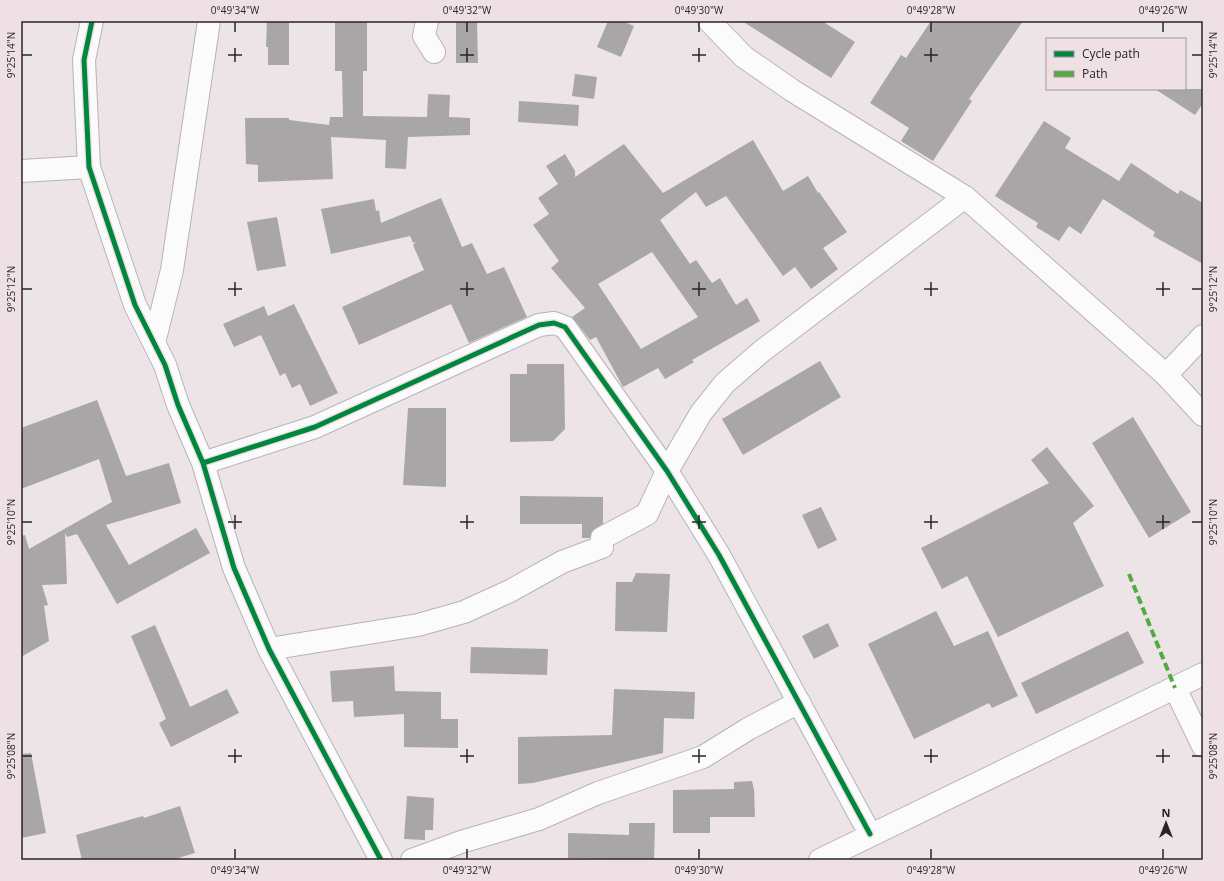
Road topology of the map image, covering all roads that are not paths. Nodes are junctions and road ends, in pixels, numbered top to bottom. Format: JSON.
{"nodes":[{"id":1,"x":92,"y":21,"type":"edge"},
{"id":2,"x":209,"y":21,"type":"edge"},
{"id":3,"x":427,"y":21,"type":"edge"},
{"id":4,"x":721,"y":25,"type":"edge"},
{"id":5,"x":434,"y":52,"type":"dead end"},
{"id":6,"x":89,"y":167,"type":"junction"},
{"id":7,"x":21,"y":171,"type":"edge"},
{"id":8,"x":964,"y":197,"type":"junction"},
{"id":9,"x":1203,"y":336,"type":"edge"},
{"id":10,"x":154,"y":343,"type":"junction"},
{"id":11,"x":1166,"y":375,"type":"junction"},
{"id":12,"x":1203,"y":415,"type":"edge"},
{"id":13,"x":204,"y":463,"type":"junction"},
{"id":14,"x":667,"y":471,"type":"junction"},
{"id":15,"x":269,"y":650,"type":"junction"},
{"id":16,"x":1203,"y":674,"type":"edge"},
{"id":17,"x":1175,"y":688,"type":"junction"},
{"id":18,"x":799,"y":702,"type":"junction"},
{"id":19,"x":1203,"y":746,"type":"edge"},
{"id":20,"x":870,"y":834,"type":"junction"},
{"id":21,"x":381,"y":860,"type":"edge"},
{"id":22,"x":412,"y":860,"type":"edge"},
{"id":23,"x":820,"y":860,"type":"edge"}],
"edges":[{"from":1,"to":6,"type":"street"},
{"from":2,"to":10,"type":"street"},
{"from":3,"to":5,"type":"street"},
{"from":4,"to":8,"type":"street"},
{"from":6,"to":7,"type":"street"},
{"from":6,"to":10,"type":"street"},
{"from":8,"to":11,"type":"street"},
{"from":8,"to":14,"type":"street"},
{"from":9,"to":11,"type":"street"},
{"from":10,"to":13,"type":"street"},
{"from":11,"to":12,"type":"street"},
{"from":13,"to":14,"type":"street"},
{"from":13,"to":15,"type":"street"},
{"from":14,"to":15,"type":"street"},
{"from":14,"to":18,"type":"street"},
{"from":15,"to":21,"type":"street"},
{"from":16,"to":17,"type":"street"},
{"from":17,"to":19,"type":"street"},
{"from":17,"to":20,"type":"street"},
{"from":18,"to":20,"type":"street"},
{"from":18,"to":22,"type":"street"},
{"from":20,"to":23,"type":"street"}]}
